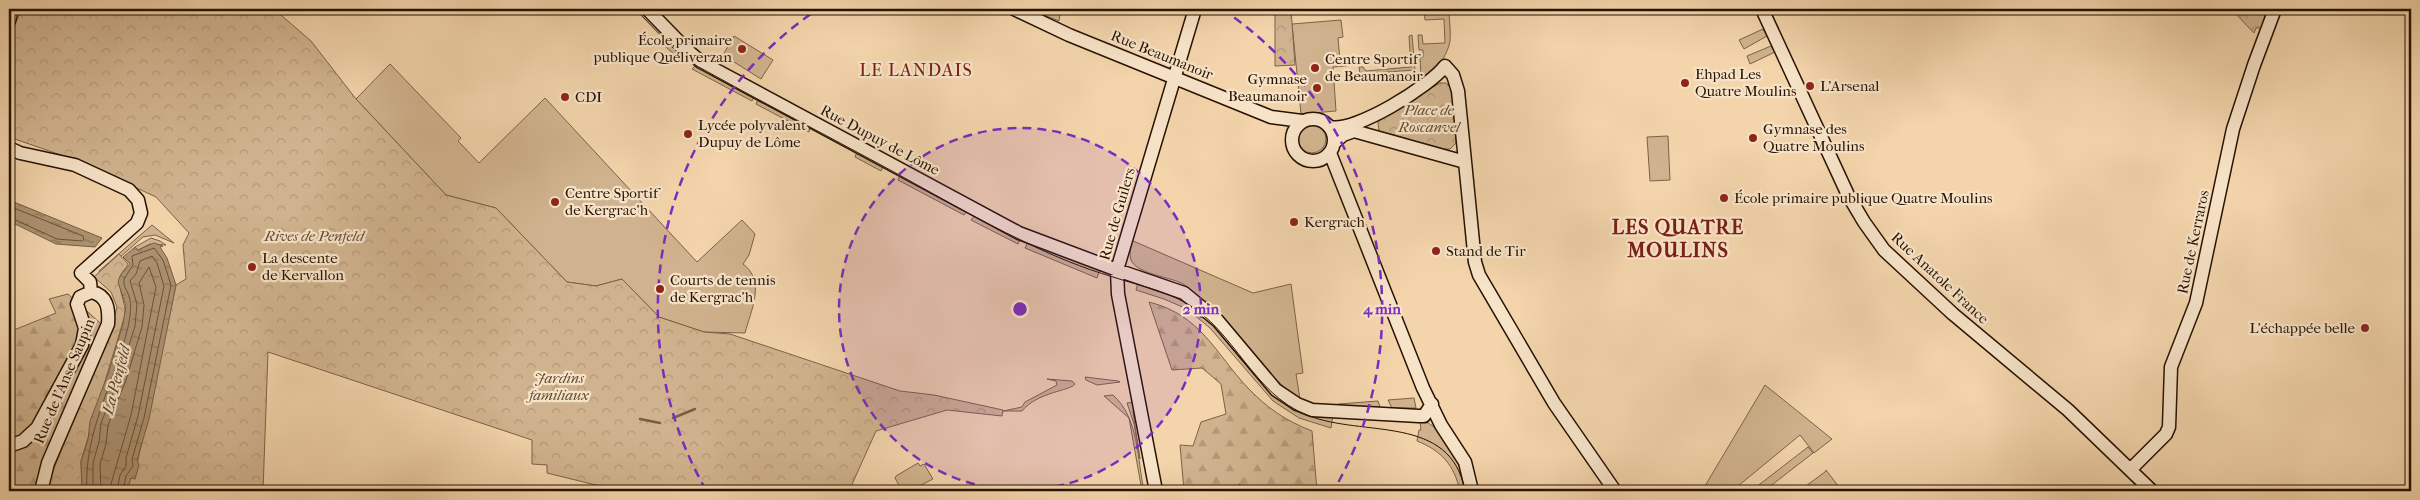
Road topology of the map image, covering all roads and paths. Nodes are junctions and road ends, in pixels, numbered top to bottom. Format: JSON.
{"nodes":[{"id":1,"x":12,"y":9,"type":"edge"},
{"id":2,"x":647,"y":9,"type":"edge"},
{"id":3,"x":1014,"y":9,"type":"edge"},
{"id":4,"x":1195,"y":9,"type":"edge"},
{"id":5,"x":1762,"y":9,"type":"edge"},
{"id":6,"x":2275,"y":9,"type":"edge"},
{"id":7,"x":9,"y":21,"type":"edge"},
{"id":8,"x":1173,"y":76,"type":"junction"},
{"id":9,"x":1376,"y":114,"type":"junction"},
{"id":10,"x":1278,"y":119,"type":"junction"},
{"id":11,"x":1302,"y":121,"type":"junction"},
{"id":12,"x":1330,"y":127,"type":"junction"},
{"id":13,"x":1292,"y":135,"type":"junction"},
{"id":14,"x":1382,"y":139,"type":"junction"},
{"id":15,"x":9,"y":148,"type":"edge"},
{"id":16,"x":1332,"y":148,"type":"junction"},
{"id":17,"x":1316,"y":161,"type":"junction"},
{"id":18,"x":1465,"y":162,"type":"junction"},
{"id":19,"x":1351,"y":207,"type":"junction"},
{"id":20,"x":1117,"y":270,"type":"junction"},
{"id":21,"x":91,"y":292,"type":"junction"},
{"id":22,"x":1428,"y":410,"type":"junction"},
{"id":23,"x":9,"y":446,"type":"edge"},
{"id":24,"x":1456,"y":449,"type":"junction"},
{"id":25,"x":2131,"y":469,"type":"junction"},
{"id":26,"x":41,"y":491,"type":"edge"},
{"id":27,"x":1156,"y":491,"type":"edge"},
{"id":28,"x":1472,"y":491,"type":"edge"},
{"id":29,"x":1615,"y":491,"type":"edge"},
{"id":30,"x":2152,"y":491,"type":"edge"}],
"edges":[{"from":1,"to":7,"type":"main road"},
{"from":2,"to":20,"type":"main road","name":"Rue Dupuy de Lôme"},
{"from":3,"to":8,"type":"main road","name":"Rue Beaumanoir"},
{"from":4,"to":8,"type":"main road","name":"Rue de Guilers"},
{"from":5,"to":25,"type":"main road","name":"Rue Anatole France"},
{"from":6,"to":25,"type":"main road","name":"Rue de Kerraros"},
{"from":8,"to":10,"type":"main road","name":"Rue Beaumanoir"},
{"from":8,"to":20,"type":"main road","name":"Rue de Guilers"},
{"from":9,"to":12,"type":"main road"},
{"from":9,"to":14,"type":"main road"},
{"from":9,"to":18,"type":"main road"},
{"from":10,"to":11,"type":"main road","name":"Rue Beaumanoir"},
{"from":10,"to":13,"type":"main road","name":"Rue Beaumanoir"},
{"from":11,"to":12,"type":"main road"},
{"from":11,"to":13,"type":"main road"},
{"from":12,"to":16,"type":"main road"},
{"from":13,"to":17,"type":"main road"},
{"from":14,"to":16,"type":"main road"},
{"from":14,"to":18,"type":"main road"},
{"from":15,"to":21,"type":"main road"},
{"from":16,"to":17,"type":"main road"},
{"from":16,"to":19,"type":"main road"},
{"from":17,"to":19,"type":"main road"},
{"from":18,"to":29,"type":"main road"},
{"from":19,"to":22,"type":"main road"},
{"from":20,"to":22,"type":"main road","name":"Rue Dupuy de Lôme"},
{"from":20,"to":27,"type":"main road","name":"Rue de Guilers"},
{"from":21,"to":23,"type":"main road"},
{"from":21,"to":26,"type":"main road","name":"Rue de l'Anse Saupin"},
{"from":22,"to":24,"type":"main road"},
{"from":22,"to":24,"type":"main road"},
{"from":24,"to":28,"type":"main road"},
{"from":25,"to":30,"type":"main road","name":"Rue Anatole France"}]}
